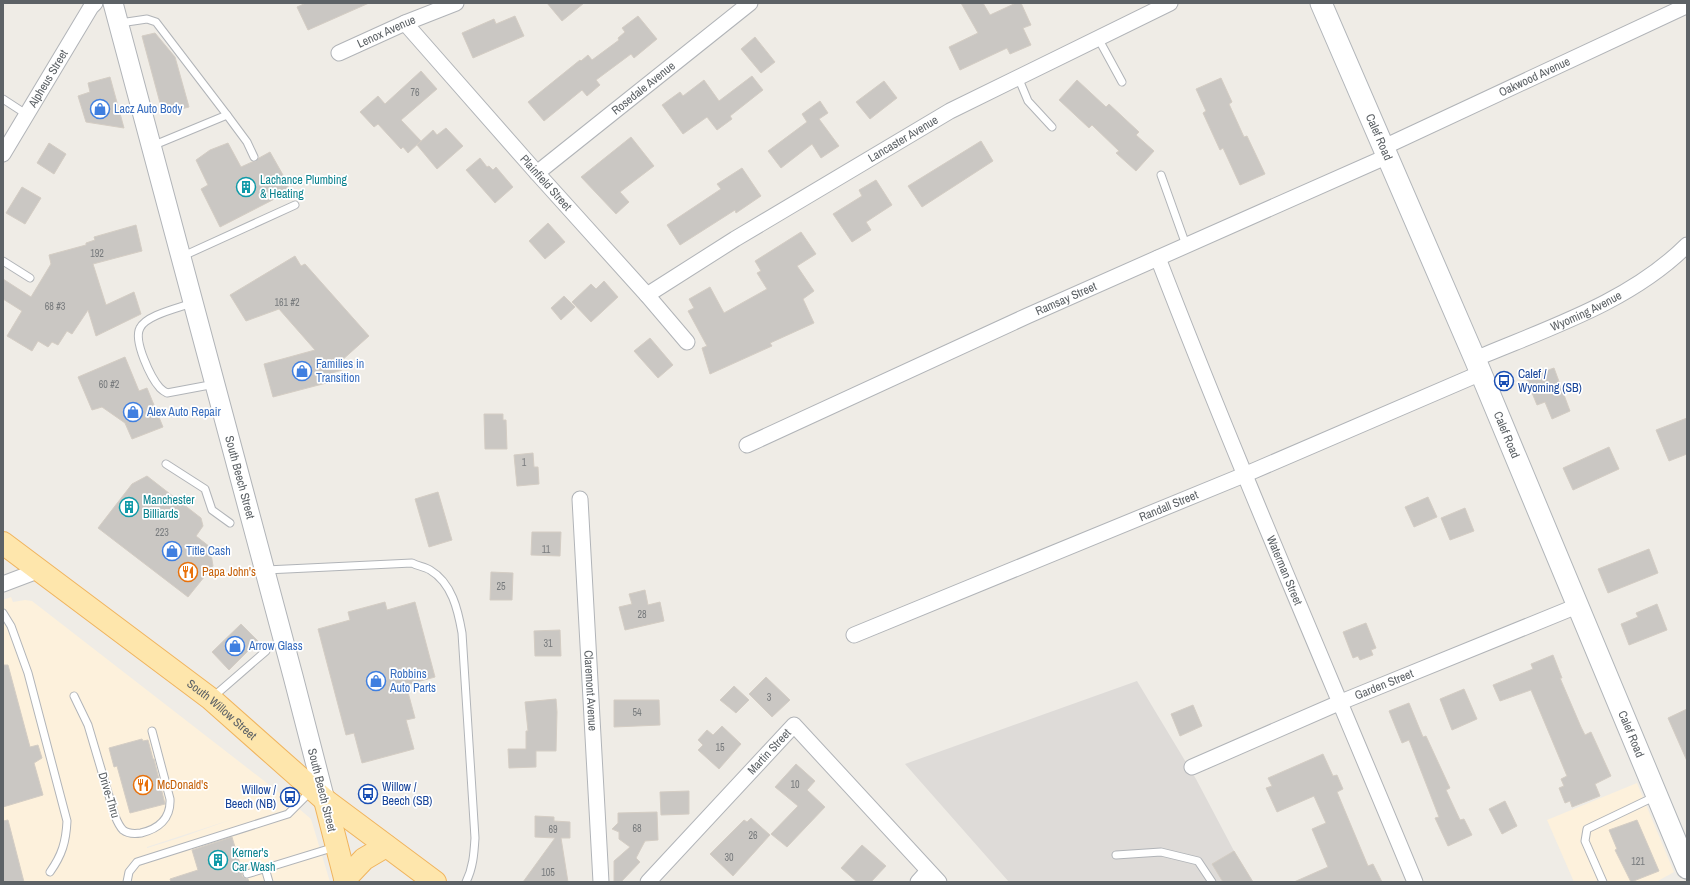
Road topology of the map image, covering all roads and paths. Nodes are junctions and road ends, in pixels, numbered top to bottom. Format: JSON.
{"nodes":[{"id":1,"x":95,"y":3,"type":"edge"},
{"id":2,"x":113,"y":3,"type":"edge"},
{"id":3,"x":456,"y":3,"type":"edge"},
{"id":4,"x":750,"y":3,"type":"edge"},
{"id":5,"x":1170,"y":3,"type":"edge"},
{"id":6,"x":1321,"y":3,"type":"edge"},
{"id":7,"x":1686,"y":6,"type":"dead end"},
{"id":8,"x":118,"y":23,"type":"junction"},
{"id":9,"x":405,"y":23,"type":"junction"},
{"id":10,"x":1098,"y":38,"type":"junction"},
{"id":11,"x":340,"y":53,"type":"dead end"},
{"id":12,"x":1018,"y":77,"type":"junction"},
{"id":13,"x":1122,"y":82,"type":"dead end"},
{"id":14,"x":3,"y":99,"type":"edge"},
{"id":15,"x":26,"y":114,"type":"junction"},
{"id":16,"x":227,"y":115,"type":"junction"},
{"id":17,"x":1052,"y":127,"type":"dead end"},
{"id":18,"x":151,"y":146,"type":"junction"},
{"id":19,"x":1386,"y":152,"type":"junction"},
{"id":20,"x":3,"y":154,"type":"edge"},
{"id":21,"x":254,"y":157,"type":"dead end"},
{"id":22,"x":537,"y":174,"type":"junction"},
{"id":23,"x":1161,"y":175,"type":"dead end"},
{"id":24,"x":296,"y":205,"type":"dead end"},
{"id":25,"x":1186,"y":245,"type":"junction"},
{"id":26,"x":1687,"y":245,"type":"edge"},
{"id":27,"x":182,"y":257,"type":"junction"},
{"id":28,"x":1158,"y":258,"type":"junction"},
{"id":29,"x":3,"y":261,"type":"edge"},
{"id":30,"x":30,"y":278,"type":"dead end"},
{"id":31,"x":647,"y":295,"type":"junction"},
{"id":32,"x":193,"y":302,"type":"junction"},
{"id":33,"x":686,"y":342,"type":"dead end"},
{"id":34,"x":1478,"y":366,"type":"junction"},
{"id":35,"x":215,"y":384,"type":"junction"},
{"id":36,"x":747,"y":445,"type":"dead end"},
{"id":37,"x":166,"y":464,"type":"dead end"},
{"id":38,"x":1244,"y":475,"type":"junction"},
{"id":39,"x":580,"y":498,"type":"dead end"},
{"id":40,"x":230,"y":523,"type":"dead end"},
{"id":41,"x":3,"y":543,"type":"edge"},
{"id":42,"x":40,"y":570,"type":"junction"},
{"id":43,"x":264,"y":570,"type":"junction"},
{"id":44,"x":3,"y":584,"type":"edge"},
{"id":45,"x":1577,"y":606,"type":"junction"},
{"id":46,"x":3,"y":613,"type":"edge"},
{"id":47,"x":854,"y":635,"type":"dead end"},
{"id":48,"x":266,"y":651,"type":"dead end"},
{"id":49,"x":74,"y":696,"type":"dead end"},
{"id":50,"x":211,"y":699,"type":"junction"},
{"id":51,"x":1341,"y":702,"type":"junction"},
{"id":52,"x":152,"y":731,"type":"dead end"},
{"id":53,"x":1192,"y":767,"type":"dead end"},
{"id":54,"x":319,"y":794,"type":"junction"},
{"id":55,"x":1657,"y":796,"type":"junction"},
{"id":56,"x":386,"y":846,"type":"junction"},
{"id":57,"x":337,"y":847,"type":"junction"},
{"id":58,"x":1116,"y":854,"type":"dead end"},
{"id":59,"x":265,"y":868,"type":"junction"},
{"id":60,"x":1687,"y":868,"type":"edge"},
{"id":61,"x":50,"y":872,"type":"dead end"},
{"id":62,"x":247,"y":874,"type":"dead end"},
{"id":63,"x":923,"y":877,"type":"edge"},
{"id":64,"x":345,"y":880,"type":"edge"},
{"id":65,"x":127,"y":882,"type":"edge"},
{"id":66,"x":269,"y":882,"type":"edge"},
{"id":67,"x":435,"y":882,"type":"edge"},
{"id":68,"x":466,"y":882,"type":"edge"},
{"id":69,"x":601,"y":882,"type":"edge"},
{"id":70,"x":648,"y":882,"type":"edge"},
{"id":71,"x":939,"y":882,"type":"edge"},
{"id":72,"x":1212,"y":882,"type":"edge"},
{"id":73,"x":1415,"y":882,"type":"edge"},
{"id":74,"x":1603,"y":882,"type":"edge"}],
"edges":[{"from":1,"to":15,"type":"street","name":"Alpheus Street"},
{"from":2,"to":8,"type":"street","name":"South Beech Street"},
{"from":3,"to":9,"type":"street","name":"Lenox Avenue"},
{"from":4,"to":22,"type":"street","name":"Rosedale Avenue"},
{"from":5,"to":10,"type":"street","name":"Lancaster Avenue"},
{"from":6,"to":19,"type":"main road","name":"Calef Road"},
{"from":7,"to":19,"type":"street","name":"Oakwood Avenue"},
{"from":8,"to":16,"type":"lane"},
{"from":8,"to":18,"type":"street","name":"South Beech Street"},
{"from":9,"to":11,"type":"street","name":"Lenox Avenue"},
{"from":9,"to":22,"type":"street","name":"Plainfield Street"},
{"from":10,"to":12,"type":"street","name":"Lancaster Avenue"},
{"from":10,"to":13,"type":"lane"},
{"from":12,"to":17,"type":"lane"},
{"from":12,"to":31,"type":"street","name":"Lancaster Avenue"},
{"from":14,"to":15,"type":"lane"},
{"from":15,"to":20,"type":"street","name":"Alpheus Street"},
{"from":16,"to":18,"type":"lane"},
{"from":16,"to":21,"type":"lane"},
{"from":18,"to":27,"type":"street","name":"South Beech Street"},
{"from":19,"to":25,"type":"street","name":"Ramsay Street"},
{"from":19,"to":34,"type":"main road","name":"Calef Road"},
{"from":22,"to":31,"type":"street","name":"Plainfield Street"},
{"from":23,"to":25,"type":"lane"},
{"from":24,"to":27,"type":"lane"},
{"from":25,"to":28,"type":"street","name":"Ramsay Street"},
{"from":26,"to":34,"type":"street","name":"Wyoming Avenue"},
{"from":27,"to":32,"type":"street","name":"South Beech Street"},
{"from":28,"to":36,"type":"street","name":"Ramsay Street"},
{"from":28,"to":38,"type":"street","name":"Waterman Street"},
{"from":29,"to":30,"type":"lane"},
{"from":31,"to":33,"type":"street","name":"Plainfield Street"},
{"from":32,"to":35,"type":"street","name":"South Beech Street"},
{"from":32,"to":35,"type":"lane"},
{"from":34,"to":38,"type":"street","name":"Randall Street"},
{"from":34,"to":45,"type":"main road","name":"Calef Road"},
{"from":35,"to":43,"type":"street","name":"South Beech Street"},
{"from":37,"to":40,"type":"lane"},
{"from":38,"to":47,"type":"street","name":"Randall Street"},
{"from":38,"to":51,"type":"street","name":"Waterman Street"},
{"from":39,"to":69,"type":"street","name":"Claremont Avenue"},
{"from":41,"to":42,"type":"main road","name":"South Willow Street"},
{"from":42,"to":44,"type":"street"},
{"from":42,"to":50,"type":"main road","name":"South Willow Street"},
{"from":43,"to":54,"type":"street","name":"South Beech Street"},
{"from":43,"to":68,"type":"lane"},
{"from":45,"to":51,"type":"street","name":"Garden Street"},
{"from":45,"to":55,"type":"main road","name":"Calef Road"},
{"from":46,"to":61,"type":"lane"},
{"from":48,"to":50,"type":"lane"},
{"from":49,"to":52,"type":"lane","name":"Drive-Thru"},
{"from":50,"to":54,"type":"main road","name":"South Willow Street"},
{"from":51,"to":53,"type":"street","name":"Garden Street"},
{"from":51,"to":73,"type":"street","name":"Waterman Street"},
{"from":54,"to":56,"type":"main road","name":"South Willow Street"},
{"from":54,"to":57,"type":"main road","name":"South Beech Street"},
{"from":54,"to":65,"type":"lane"},
{"from":55,"to":60,"type":"main road","name":"Calef Road"},
{"from":55,"to":74,"type":"lane"},
{"from":56,"to":64,"type":"main road"},
{"from":56,"to":67,"type":"main road","name":"South Willow Street"},
{"from":57,"to":59,"type":"lane"},
{"from":57,"to":64,"type":"main road","name":"South Beech Street"},
{"from":58,"to":72,"type":"lane"},
{"from":59,"to":62,"type":"lane"},
{"from":59,"to":66,"type":"lane"},
{"from":63,"to":70,"type":"street","name":"Martin Street"},
{"from":63,"to":71,"type":"street","name":"Martin Street"}]}
